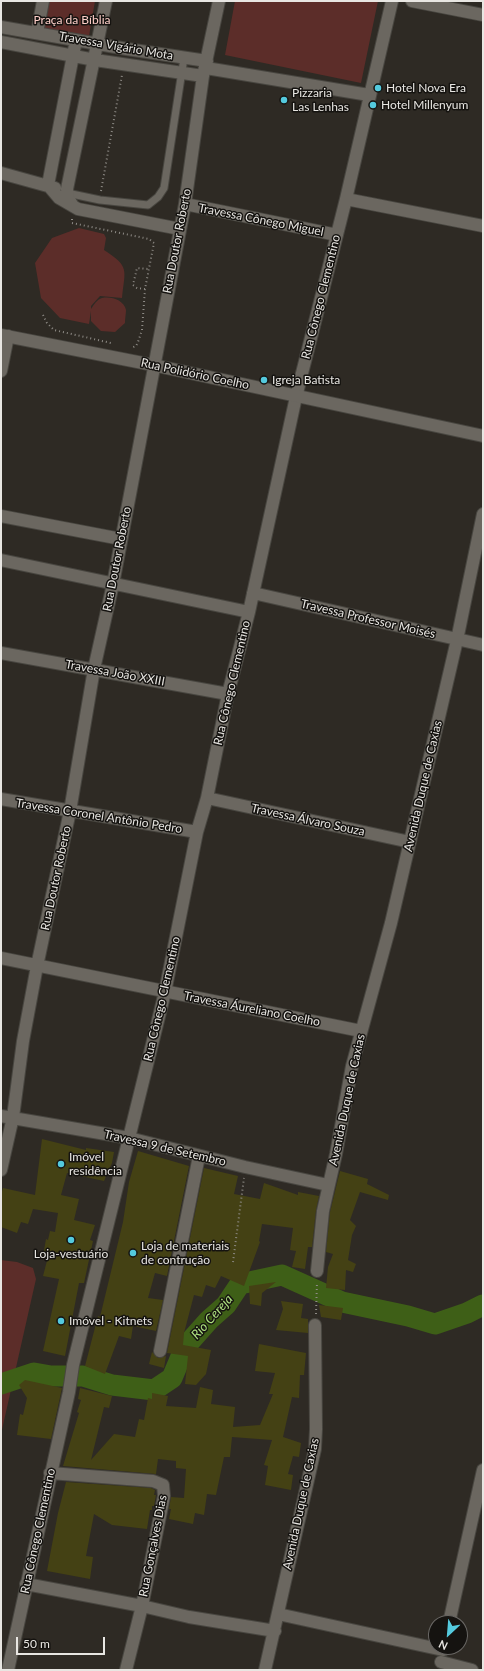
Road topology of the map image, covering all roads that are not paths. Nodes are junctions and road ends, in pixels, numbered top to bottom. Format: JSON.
{"nodes":[{"id":1,"x":43,"y":1,"type":"edge"},
{"id":2,"x":106,"y":1,"type":"edge"},
{"id":3,"x":219,"y":1,"type":"edge"},
{"id":4,"x":392,"y":1,"type":"edge"},
{"id":5,"x":412,"y":1,"type":"edge"},
{"id":6,"x":483,"y":15,"type":"edge"},
{"id":7,"x":1,"y":27,"type":"edge"},
{"id":8,"x":37,"y":33,"type":"junction"},
{"id":9,"x":76,"y":40,"type":"junction"},
{"id":10,"x":1,"y":42,"type":"edge"},
{"id":11,"x":98,"y":44,"type":"junction"},
{"id":12,"x":74,"y":56,"type":"junction"},
{"id":13,"x":184,"y":58,"type":"junction"},
{"id":14,"x":95,"y":60,"type":"junction"},
{"id":15,"x":205,"y":68,"type":"junction"},
{"id":16,"x":181,"y":73,"type":"junction"},
{"id":17,"x":369,"y":95,"type":"junction"},
{"id":18,"x":1,"y":173,"type":"edge"},
{"id":19,"x":48,"y":185,"type":"junction"},
{"id":20,"x":67,"y":193,"type":"junction"},
{"id":21,"x":346,"y":199,"type":"junction"},
{"id":22,"x":185,"y":204,"type":"junction"},
{"id":23,"x":73,"y":206,"type":"junction"},
{"id":24,"x":483,"y":226,"type":"edge"},
{"id":25,"x":180,"y":229,"type":"junction"},
{"id":26,"x":337,"y":235,"type":"junction"},
{"id":27,"x":4,"y":335,"type":"edge"},
{"id":28,"x":154,"y":365,"type":"junction"},
{"id":29,"x":1,"y":371,"type":"edge"},
{"id":30,"x":296,"y":397,"type":"junction"},
{"id":31,"x":483,"y":436,"type":"edge"},
{"id":32,"x":483,"y":514,"type":"edge"},
{"id":33,"x":1,"y":516,"type":"edge"},
{"id":34,"x":121,"y":539,"type":"junction"},
{"id":35,"x":1,"y":560,"type":"edge"},
{"id":36,"x":113,"y":584,"type":"junction"},
{"id":37,"x":253,"y":594,"type":"junction"},
{"id":38,"x":250,"y":612,"type":"junction"},
{"id":39,"x":457,"y":640,"type":"junction"},
{"id":40,"x":483,"y":645,"type":"edge"},
{"id":41,"x":1,"y":653,"type":"edge"},
{"id":42,"x":94,"y":669,"type":"junction"},
{"id":43,"x":228,"y":694,"type":"junction"},
{"id":44,"x":207,"y":798,"type":"junction"},
{"id":45,"x":1,"y":799,"type":"edge"},
{"id":46,"x":70,"y":811,"type":"junction"},
{"id":47,"x":197,"y":832,"type":"junction"},
{"id":48,"x":410,"y":842,"type":"junction"},
{"id":49,"x":1,"y":958,"type":"edge"},
{"id":50,"x":37,"y":966,"type":"junction"},
{"id":51,"x":165,"y":992,"type":"junction"},
{"id":52,"x":361,"y":1031,"type":"junction"},
{"id":53,"x":7,"y":1116,"type":"edge"},
{"id":54,"x":129,"y":1138,"type":"junction"},
{"id":55,"x":200,"y":1156,"type":"junction"},
{"id":56,"x":1,"y":1170,"type":"edge"},
{"id":57,"x":328,"y":1185,"type":"junction"},
{"id":58,"x":317,"y":1271,"type":"road end"},
{"id":59,"x":315,"y":1325,"type":"road end"},
{"id":60,"x":160,"y":1352,"type":"dead end"},
{"id":61,"x":483,"y":1470,"type":"edge"},
{"id":62,"x":50,"y":1473,"type":"junction"},
{"id":63,"x":26,"y":1584,"type":"junction"},
{"id":64,"x":142,"y":1606,"type":"junction"},
{"id":65,"x":278,"y":1614,"type":"junction"},
{"id":66,"x":450,"y":1615,"type":"edge"},
{"id":67,"x":275,"y":1631,"type":"junction"},
{"id":68,"x":428,"y":1645,"type":"edge"},
{"id":69,"x":442,"y":1655,"type":"edge"},
{"id":70,"x":440,"y":1666,"type":"edge"},
{"id":71,"x":8,"y":1670,"type":"edge"},
{"id":72,"x":126,"y":1670,"type":"edge"},
{"id":73,"x":265,"y":1670,"type":"edge"},
{"id":74,"x":472,"y":1670,"type":"edge"}],
"edges":[{"from":1,"to":8,"type":"street"},
{"from":2,"to":11,"type":"street"},
{"from":3,"to":15,"type":"street","name":"Rua Doutor Roberto"},
{"from":4,"to":17,"type":"street","name":"Rua Cônego Clementino"},
{"from":5,"to":6,"type":"street"},
{"from":7,"to":8,"type":"street","name":"Travessa Vigário Mota"},
{"from":8,"to":9,"type":"street","name":"Travessa Vigário Mota"},
{"from":9,"to":11,"type":"street","name":"Travessa Vigário Mota"},
{"from":9,"to":12,"type":"street"},
{"from":10,"to":12,"type":"street","name":"Travessa Vigário Mota"},
{"from":11,"to":13,"type":"street","name":"Travessa Vigário Mota"},
{"from":11,"to":14,"type":"street"},
{"from":12,"to":14,"type":"street","name":"Travessa Vigário Mota"},
{"from":12,"to":19,"type":"street"},
{"from":13,"to":15,"type":"street","name":"Travessa Vigário Mota"},
{"from":13,"to":16,"type":"lane"},
{"from":14,"to":16,"type":"street","name":"Travessa Vigário Mota"},
{"from":14,"to":20,"type":"street"},
{"from":15,"to":16,"type":"street","name":"Travessa Vigário Mota"},
{"from":15,"to":17,"type":"street","name":"Travessa Vigário Mota"},
{"from":15,"to":22,"type":"street","name":"Rua Doutor Roberto"},
{"from":16,"to":20,"type":"lane"},
{"from":17,"to":21,"type":"street","name":"Rua Cônego Clementino"},
{"from":18,"to":19,"type":"street"},
{"from":19,"to":20,"type":"street"},
{"from":19,"to":23,"type":"street"},
{"from":20,"to":23,"type":"street"},
{"from":21,"to":24,"type":"street"},
{"from":21,"to":26,"type":"street","name":"Rua Cônego Clementino"},
{"from":22,"to":25,"type":"street","name":"Rua Doutor Roberto"},
{"from":22,"to":26,"type":"street","name":"Travessa Cônego Miguel"},
{"from":23,"to":25,"type":"street"},
{"from":25,"to":28,"type":"street","name":"Rua Doutor Roberto"},
{"from":26,"to":30,"type":"street","name":"Rua Cônego Clementino"},
{"from":27,"to":28,"type":"street","name":"Rua Polidório Coelho"},
{"from":27,"to":29,"type":"street"},
{"from":28,"to":30,"type":"street","name":"Rua Polidório Coelho"},
{"from":28,"to":34,"type":"street","name":"Rua Doutor Roberto"},
{"from":30,"to":31,"type":"street","name":"Rua Polidório Coelho"},
{"from":30,"to":37,"type":"street","name":"Rua Cônego Clementino"},
{"from":32,"to":39,"type":"street","name":"Avenida Duque de Caxias"},
{"from":33,"to":34,"type":"street"},
{"from":34,"to":36,"type":"street","name":"Rua Doutor Roberto"},
{"from":35,"to":36,"type":"street"},
{"from":36,"to":38,"type":"street"},
{"from":36,"to":42,"type":"street","name":"Rua Doutor Roberto"},
{"from":37,"to":38,"type":"street","name":"Rua Cônego Clementino"},
{"from":37,"to":39,"type":"street","name":"Travessa Professor Moisés"},
{"from":38,"to":43,"type":"street","name":"Rua Cônego Clementino"},
{"from":39,"to":40,"type":"street","name":"Travessa Professor Moisés"},
{"from":39,"to":48,"type":"street","name":"Avenida Duque de Caxias"},
{"from":41,"to":42,"type":"street","name":"Travessa João XXIII"},
{"from":42,"to":43,"type":"street","name":"Travessa João XXIII"},
{"from":42,"to":46,"type":"street","name":"Rua Doutor Roberto"},
{"from":43,"to":44,"type":"street","name":"Rua Cônego Clementino"},
{"from":44,"to":47,"type":"street","name":"Rua Cônego Clementino"},
{"from":44,"to":48,"type":"street","name":"Travessa Álvaro Souza"},
{"from":45,"to":46,"type":"street","name":"Travessa Coronel Antônio Pedro"},
{"from":46,"to":47,"type":"street","name":"Travessa Coronel Antônio Pedro"},
{"from":46,"to":50,"type":"street","name":"Rua Doutor Roberto"},
{"from":47,"to":51,"type":"street","name":"Rua Cônego Clementino"},
{"from":48,"to":52,"type":"street","name":"Avenida Duque de Caxias"},
{"from":49,"to":50,"type":"street","name":"Travessa Áureliano Coelho"},
{"from":50,"to":51,"type":"street","name":"Travessa Áureliano Coelho"},
{"from":50,"to":53,"type":"street","name":"Rua Doutor Roberto"},
{"from":51,"to":52,"type":"street","name":"Travessa Áureliano Coelho"},
{"from":51,"to":54,"type":"street","name":"Rua Cônego Clementino"},
{"from":52,"to":57,"type":"street","name":"Avenida Duque de Caxias"},
{"from":53,"to":54,"type":"street","name":"Travessa 9 de Setembro"},
{"from":53,"to":56,"type":"street","name":"Rua Doutor Roberto"},
{"from":54,"to":55,"type":"street","name":"Travessa 9 de Setembro"},
{"from":54,"to":62,"type":"street","name":"Rua Cônego Clementino"},
{"from":55,"to":57,"type":"street","name":"Travessa 9 de Setembro"},
{"from":55,"to":60,"type":"street"},
{"from":57,"to":58,"type":"street","name":"Avenida Duque de Caxias"},
{"from":59,"to":65,"type":"street","name":"Avenida Duque de Caxias"},
{"from":61,"to":66,"type":"street"},
{"from":62,"to":63,"type":"street","name":"Rua Cônego Clementino"},
{"from":62,"to":64,"type":"street","name":"Rua Gonçalves Dias"},
{"from":63,"to":64,"type":"street"},
{"from":63,"to":71,"type":"street","name":"Rua Cônego Clementino"},
{"from":64,"to":67,"type":"street"},
{"from":64,"to":72,"type":"street","name":"Rua Gonçalves Dias"},
{"from":65,"to":67,"type":"street","name":"Avenida Duque de Caxias"},
{"from":65,"to":68,"type":"street"},
{"from":67,"to":73,"type":"street","name":"Avenida Duque de Caxias"},
{"from":69,"to":70,"type":"street"},
{"from":70,"to":74,"type":"street"}]}
